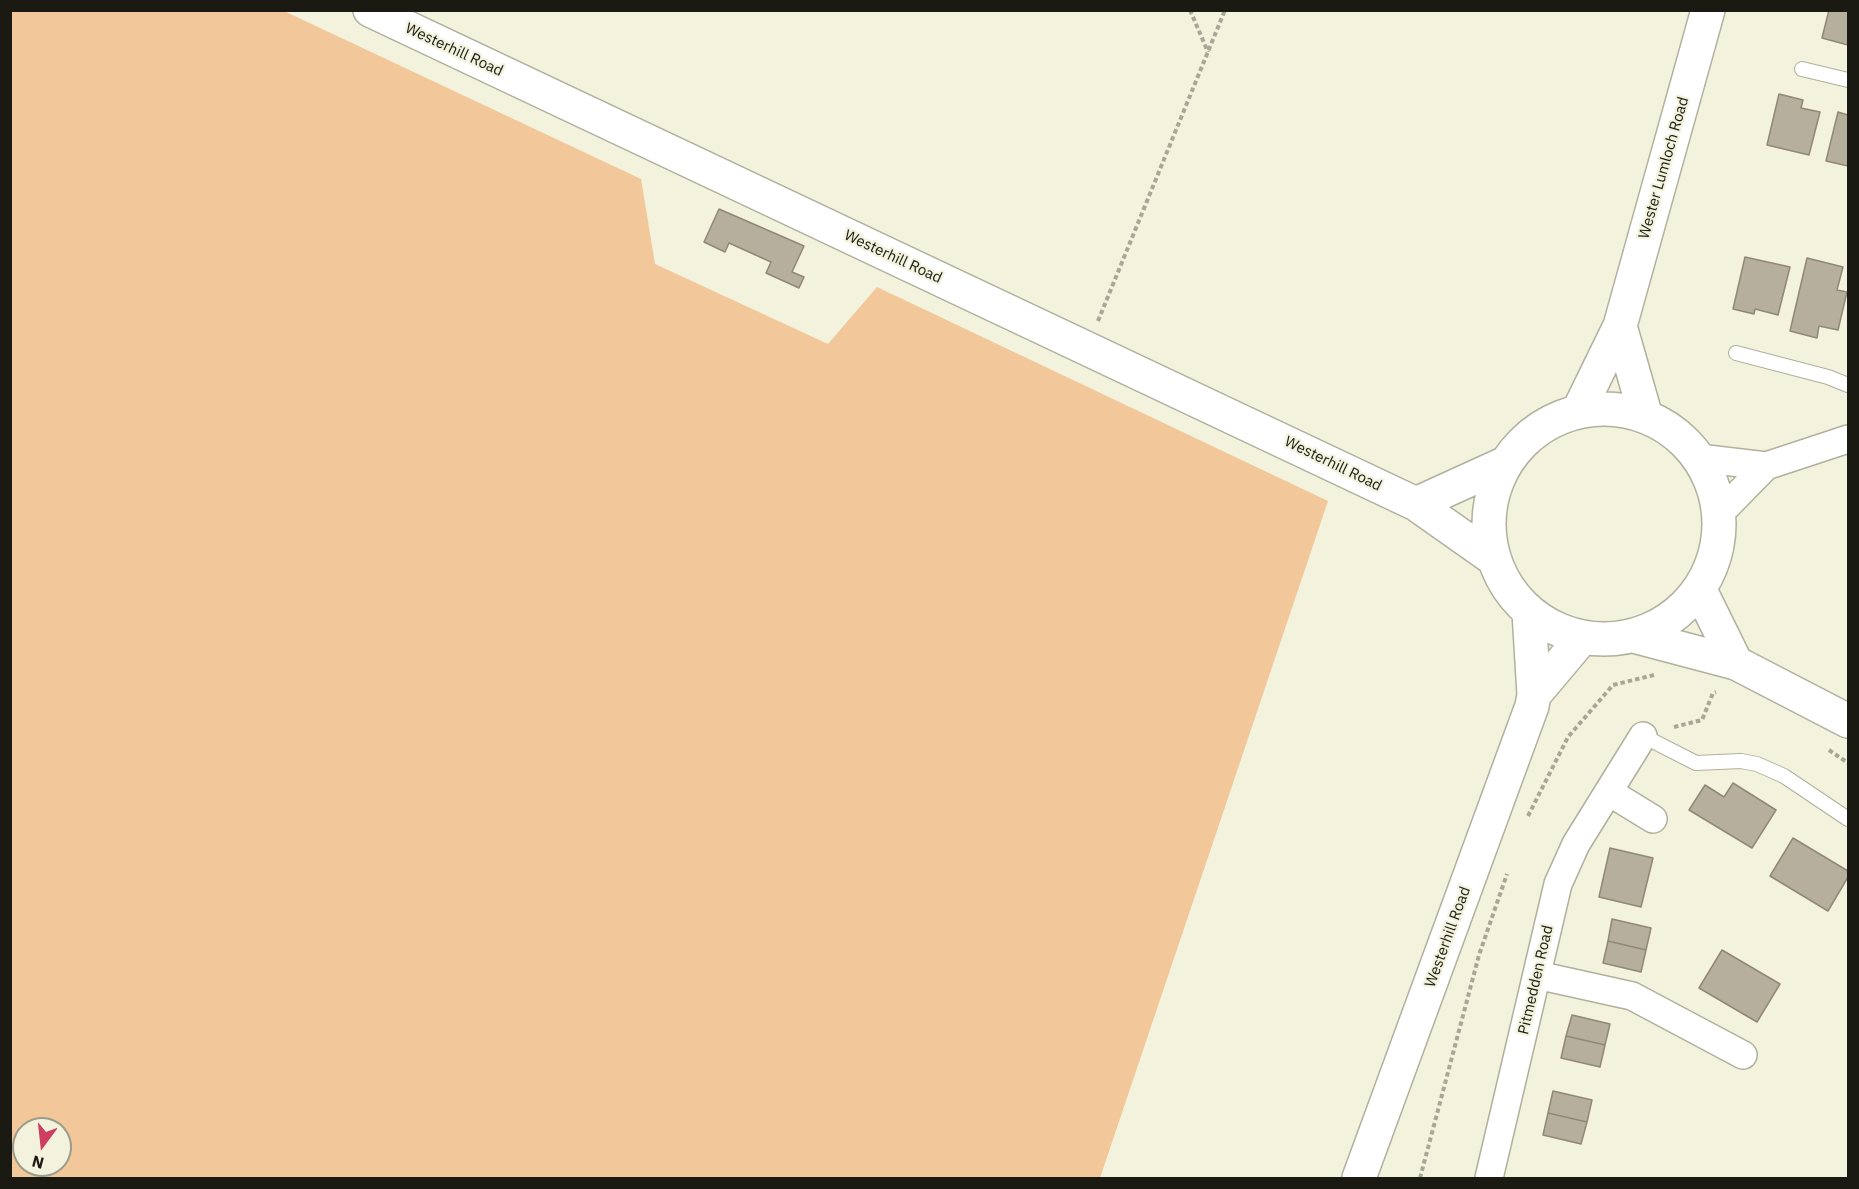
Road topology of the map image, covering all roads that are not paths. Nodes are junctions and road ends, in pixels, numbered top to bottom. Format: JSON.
{"nodes":[{"id":1,"x":370,"y":10,"type":"edge"},
{"id":2,"x":1708,"y":10,"type":"edge"},
{"id":3,"x":1802,"y":69,"type":"dead end"},
{"id":4,"x":1848,"y":80,"type":"edge"},
{"id":5,"x":1620,"y":327,"type":"junction"},
{"id":6,"x":1736,"y":353,"type":"dead end"},
{"id":7,"x":1848,"y":385,"type":"edge"},
{"id":8,"x":1578,"y":412,"type":"junction"},
{"id":9,"x":1646,"y":417,"type":"junction"},
{"id":10,"x":1848,"y":439,"type":"edge"},
{"id":11,"x":1699,"y":458,"type":"junction"},
{"id":12,"x":1506,"y":463,"type":"junction"},
{"id":13,"x":1766,"y":466,"type":"junction"},
{"id":14,"x":1416,"y":504,"type":"junction"},
{"id":15,"x":1719,"y":514,"type":"junction"},
{"id":16,"x":1494,"y":559,"type":"junction"},
{"id":17,"x":1700,"y":590,"type":"junction"},
{"id":18,"x":1529,"y":612,"type":"junction"},
{"id":19,"x":1634,"y":636,"type":"junction"},
{"id":20,"x":1582,"y":638,"type":"junction"},
{"id":21,"x":1730,"y":676,"type":"junction"},
{"id":22,"x":1534,"y":695,"type":"junction"},
{"id":23,"x":1848,"y":721,"type":"edge"},
{"id":24,"x":1644,"y":736,"type":"joint"},
{"id":25,"x":1609,"y":792,"type":"junction"},
{"id":26,"x":1653,"y":819,"type":"dead end"},
{"id":27,"x":1848,"y":819,"type":"edge"},
{"id":28,"x":1537,"y":975,"type":"junction"},
{"id":29,"x":1743,"y":1055,"type":"dead end"},
{"id":30,"x":1359,"y":1179,"type":"edge"},
{"id":31,"x":1489,"y":1179,"type":"edge"}],
"edges":[{"from":1,"to":14,"type":"street","name":"Westerhill Road"},
{"from":2,"to":5,"type":"street","name":"Wester Lumloch Road"},
{"from":3,"to":4,"type":"lane"},
{"from":5,"to":8,"type":"street","name":"Wester Lumloch Road"},
{"from":5,"to":9,"type":"street"},
{"from":6,"to":7,"type":"lane"},
{"from":8,"to":9,"type":"street"},
{"from":8,"to":12,"type":"street"},
{"from":9,"to":11,"type":"street"},
{"from":10,"to":13,"type":"street"},
{"from":11,"to":13,"type":"street"},
{"from":11,"to":15,"type":"street"},
{"from":12,"to":14,"type":"street"},
{"from":12,"to":16,"type":"street"},
{"from":13,"to":15,"type":"street"},
{"from":14,"to":16,"type":"street","name":"Westerhill Road"},
{"from":15,"to":17,"type":"street"},
{"from":16,"to":18,"type":"street"},
{"from":17,"to":19,"type":"street"},
{"from":17,"to":21,"type":"street"},
{"from":18,"to":20,"type":"street"},
{"from":18,"to":22,"type":"street","name":"Westerhill Road"},
{"from":19,"to":20,"type":"street"},
{"from":19,"to":21,"type":"street"},
{"from":20,"to":22,"type":"street","name":"Westerhill Road"},
{"from":21,"to":23,"type":"street"},
{"from":22,"to":30,"type":"street","name":"Westerhill Road"},
{"from":24,"to":25,"type":"street","name":"Pitmedden Road"},
{"from":24,"to":27,"type":"lane"},
{"from":25,"to":26,"type":"street"},
{"from":25,"to":28,"type":"street","name":"Pitmedden Road"},
{"from":28,"to":29,"type":"street"},
{"from":28,"to":31,"type":"street","name":"Pitmedden Road"}]}
